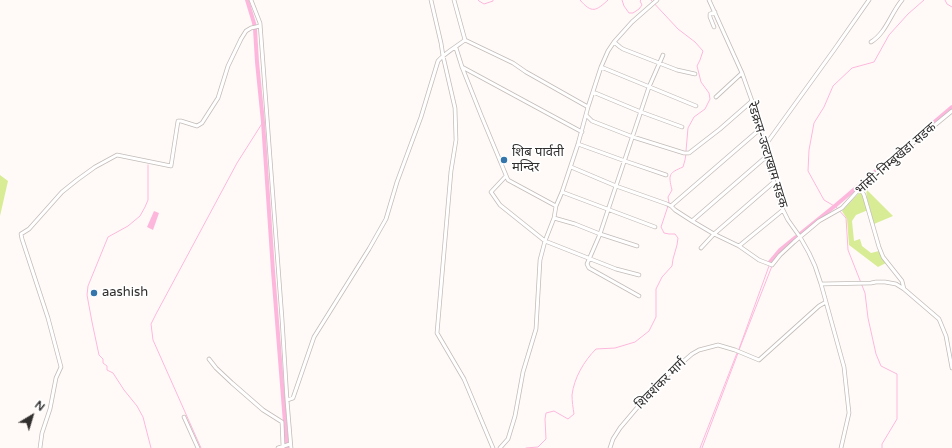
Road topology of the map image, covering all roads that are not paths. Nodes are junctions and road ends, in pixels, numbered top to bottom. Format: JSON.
{"nodes":[{"id":1,"x":251,"y":0,"type":"edge"},
{"id":2,"x":431,"y":0,"type":"edge"},
{"id":3,"x":454,"y":0,"type":"edge"},
{"id":4,"x":657,"y":0,"type":"edge"},
{"id":5,"x":709,"y":0,"type":"edge"},
{"id":6,"x":869,"y":0,"type":"edge"},
{"id":7,"x":902,"y":0,"type":"edge"},
{"id":8,"x":715,"y":12,"type":"junction"},
{"id":9,"x":259,"y":26,"type":"junction"},
{"id":10,"x":714,"y":27,"type":"dead end"},
{"id":11,"x":465,"y":40,"type":"junction"},
{"id":12,"x":614,"y":42,"type":"junction"},
{"id":13,"x":871,"y":42,"type":"dead end"},
{"id":14,"x":456,"y":48,"type":"junction"},
{"id":15,"x":663,"y":55,"type":"dead end"},
{"id":16,"x":443,"y":56,"type":"junction"},
{"id":17,"x":659,"y":63,"type":"junction"},
{"id":18,"x":462,"y":67,"type":"junction"},
{"id":19,"x":601,"y":67,"type":"junction"},
{"id":20,"x":695,"y":74,"type":"dead end"},
{"id":21,"x":742,"y":74,"type":"junction"},
{"id":22,"x":650,"y":87,"type":"junction"},
{"id":23,"x":593,"y":92,"type":"junction"},
{"id":24,"x":716,"y":97,"type":"dead end"},
{"id":25,"x":752,"y":101,"type":"junction"},
{"id":26,"x":696,"y":106,"type":"dead end"},
{"id":27,"x":588,"y":107,"type":"junction"},
{"id":28,"x":952,"y":111,"type":"edge"},
{"id":29,"x":641,"y":112,"type":"junction"},
{"id":30,"x":586,"y":115,"type":"junction"},
{"id":31,"x":682,"y":127,"type":"dead end"},
{"id":32,"x":759,"y":130,"type":"junction"},
{"id":33,"x":582,"y":132,"type":"junction"},
{"id":34,"x":633,"y":137,"type":"junction"},
{"id":35,"x":578,"y":144,"type":"junction"},
{"id":36,"x":764,"y":147,"type":"junction"},
{"id":37,"x":767,"y":156,"type":"junction"},
{"id":38,"x":625,"y":161,"type":"junction"},
{"id":39,"x":570,"y":168,"type":"junction"},
{"id":40,"x":666,"y":175,"type":"dead end"},
{"id":41,"x":506,"y":176,"type":"junction"},
{"id":42,"x":774,"y":182,"type":"junction"},
{"id":43,"x":616,"y":186,"type":"junction"},
{"id":44,"x":860,"y":188,"type":"junction"},
{"id":45,"x":562,"y":192,"type":"junction"},
{"id":46,"x":669,"y":205,"type":"junction"},
{"id":47,"x":556,"y":206,"type":"junction"},
{"id":48,"x":608,"y":209,"type":"junction"},
{"id":49,"x":783,"y":210,"type":"junction"},
{"id":50,"x":554,"y":218,"type":"junction"},
{"id":51,"x":692,"y":221,"type":"junction"},
{"id":52,"x":655,"y":227,"type":"dead end"},
{"id":53,"x":600,"y":234,"type":"junction"},
{"id":54,"x":714,"y":234,"type":"junction"},
{"id":55,"x":800,"y":237,"type":"junction"},
{"id":56,"x":545,"y":241,"type":"junction"},
{"id":57,"x":637,"y":246,"type":"dead end"},
{"id":58,"x":739,"y":246,"type":"junction"},
{"id":59,"x":701,"y":248,"type":"dead end"},
{"id":60,"x":590,"y":258,"type":"junction"},
{"id":61,"x":640,"y":276,"type":"dead end"},
{"id":62,"x":821,"y":284,"type":"junction"},
{"id":63,"x":904,"y":289,"type":"junction"},
{"id":64,"x":638,"y":296,"type":"dead end"},
{"id":65,"x":826,"y":302,"type":"junction"},
{"id":66,"x":209,"y":359,"type":"dead end"},
{"id":67,"x":952,"y":368,"type":"edge"},
{"id":68,"x":287,"y":400,"type":"junction"},
{"id":69,"x":184,"y":417,"type":"dead end"},
{"id":70,"x":290,"y":446,"type":"edge"},
{"id":71,"x":283,"y":447,"type":"junction"},
{"id":72,"x":40,"y":448,"type":"edge"},
{"id":73,"x":198,"y":448,"type":"edge"},
{"id":74,"x":278,"y":448,"type":"edge"},
{"id":75,"x":494,"y":448,"type":"edge"},
{"id":76,"x":500,"y":448,"type":"edge"},
{"id":77,"x":610,"y":448,"type":"edge"},
{"id":78,"x":841,"y":448,"type":"edge"}],
"edges":[{"from":1,"to":9,"type":"street"},
{"from":2,"to":16,"type":"street"},
{"from":3,"to":11,"type":"street"},
{"from":4,"to":12,"type":"street"},
{"from":5,"to":8,"type":"street","name":"रेडक्रस-उल्टाखाम सडक"},
{"from":6,"to":36,"type":"street"},
{"from":7,"to":13,"type":"street"},
{"from":8,"to":10,"type":"street"},
{"from":8,"to":21,"type":"street","name":"रेडक्रस-उल्टाखाम सडक"},
{"from":9,"to":68,"type":"street"},
{"from":9,"to":72,"type":"street"},
{"from":11,"to":14,"type":"street"},
{"from":11,"to":27,"type":"street"},
{"from":12,"to":17,"type":"street"},
{"from":12,"to":19,"type":"street"},
{"from":14,"to":16,"type":"street"},
{"from":14,"to":18,"type":"street"},
{"from":15,"to":17,"type":"street"},
{"from":16,"to":68,"type":"street"},
{"from":16,"to":75,"type":"street"},
{"from":17,"to":20,"type":"street"},
{"from":17,"to":22,"type":"street"},
{"from":18,"to":33,"type":"street"},
{"from":18,"to":41,"type":"street"},
{"from":19,"to":22,"type":"street"},
{"from":19,"to":23,"type":"street"},
{"from":21,"to":24,"type":"street"},
{"from":21,"to":25,"type":"street","name":"रेडक्रस-उल्टाखाम सडक"},
{"from":22,"to":26,"type":"street"},
{"from":22,"to":29,"type":"street"},
{"from":23,"to":27,"type":"street"},
{"from":23,"to":29,"type":"street"},
{"from":25,"to":32,"type":"street","name":"रेडक्रस-उल्टाखाम सडक"},
{"from":25,"to":34,"type":"street"},
{"from":27,"to":30,"type":"street"},
{"from":28,"to":44,"type":"street","name":"भांसी-निम्बुखेडा सडक"},
{"from":29,"to":31,"type":"street"},
{"from":29,"to":34,"type":"street"},
{"from":30,"to":33,"type":"street"},
{"from":30,"to":34,"type":"street"},
{"from":32,"to":36,"type":"street","name":"रेडक्रस-उल्टाखाम सडक"},
{"from":32,"to":46,"type":"street"},
{"from":33,"to":35,"type":"street"},
{"from":34,"to":38,"type":"street"},
{"from":35,"to":38,"type":"street"},
{"from":35,"to":39,"type":"street"},
{"from":36,"to":37,"type":"street","name":"रेडक्रस-उल्टाखाम सडक"},
{"from":37,"to":42,"type":"street","name":"रेडक्रस-उल्टाखाम सडक"},
{"from":37,"to":51,"type":"street"},
{"from":38,"to":40,"type":"street"},
{"from":38,"to":43,"type":"street"},
{"from":39,"to":43,"type":"street"},
{"from":39,"to":45,"type":"street"},
{"from":41,"to":47,"type":"street"},
{"from":41,"to":56,"type":"street"},
{"from":42,"to":49,"type":"street","name":"रेडक्रस-उल्टाखाम सडक"},
{"from":42,"to":54,"type":"street"},
{"from":43,"to":46,"type":"street"},
{"from":43,"to":48,"type":"street"},
{"from":44,"to":55,"type":"street","name":"भांसी-निम्बुखेडा सडक"},
{"from":44,"to":63,"type":"street"},
{"from":45,"to":47,"type":"street"},
{"from":45,"to":48,"type":"street"},
{"from":46,"to":51,"type":"street"},
{"from":47,"to":50,"type":"street"},
{"from":48,"to":52,"type":"street"},
{"from":48,"to":53,"type":"street"},
{"from":49,"to":55,"type":"street","name":"रेडक्रस-उल्टाखाम सडक"},
{"from":49,"to":58,"type":"street"},
{"from":50,"to":53,"type":"street"},
{"from":50,"to":56,"type":"street"},
{"from":51,"to":54,"type":"street"},
{"from":53,"to":57,"type":"street"},
{"from":53,"to":60,"type":"street"},
{"from":54,"to":58,"type":"street"},
{"from":54,"to":59,"type":"street"},
{"from":55,"to":58,"type":"street"},
{"from":55,"to":62,"type":"street","name":"रेडक्रस-उल्टाखाम सडक"},
{"from":56,"to":60,"type":"street"},
{"from":56,"to":76,"type":"street"},
{"from":60,"to":61,"type":"street"},
{"from":60,"to":64,"type":"street"},
{"from":62,"to":63,"type":"street"},
{"from":62,"to":65,"type":"street","name":"रेडक्रस-उल्टाखाम सडक"},
{"from":63,"to":67,"type":"street"},
{"from":65,"to":77,"type":"street","name":"शिवशंकर मार्ग"},
{"from":65,"to":78,"type":"street","name":"रेडक्रस-उल्टाखाम सडक"},
{"from":66,"to":71,"type":"street"},
{"from":68,"to":70,"type":"street"},
{"from":69,"to":73,"type":"street"},
{"from":70,"to":71,"type":"street"},
{"from":71,"to":74,"type":"street"}]}
